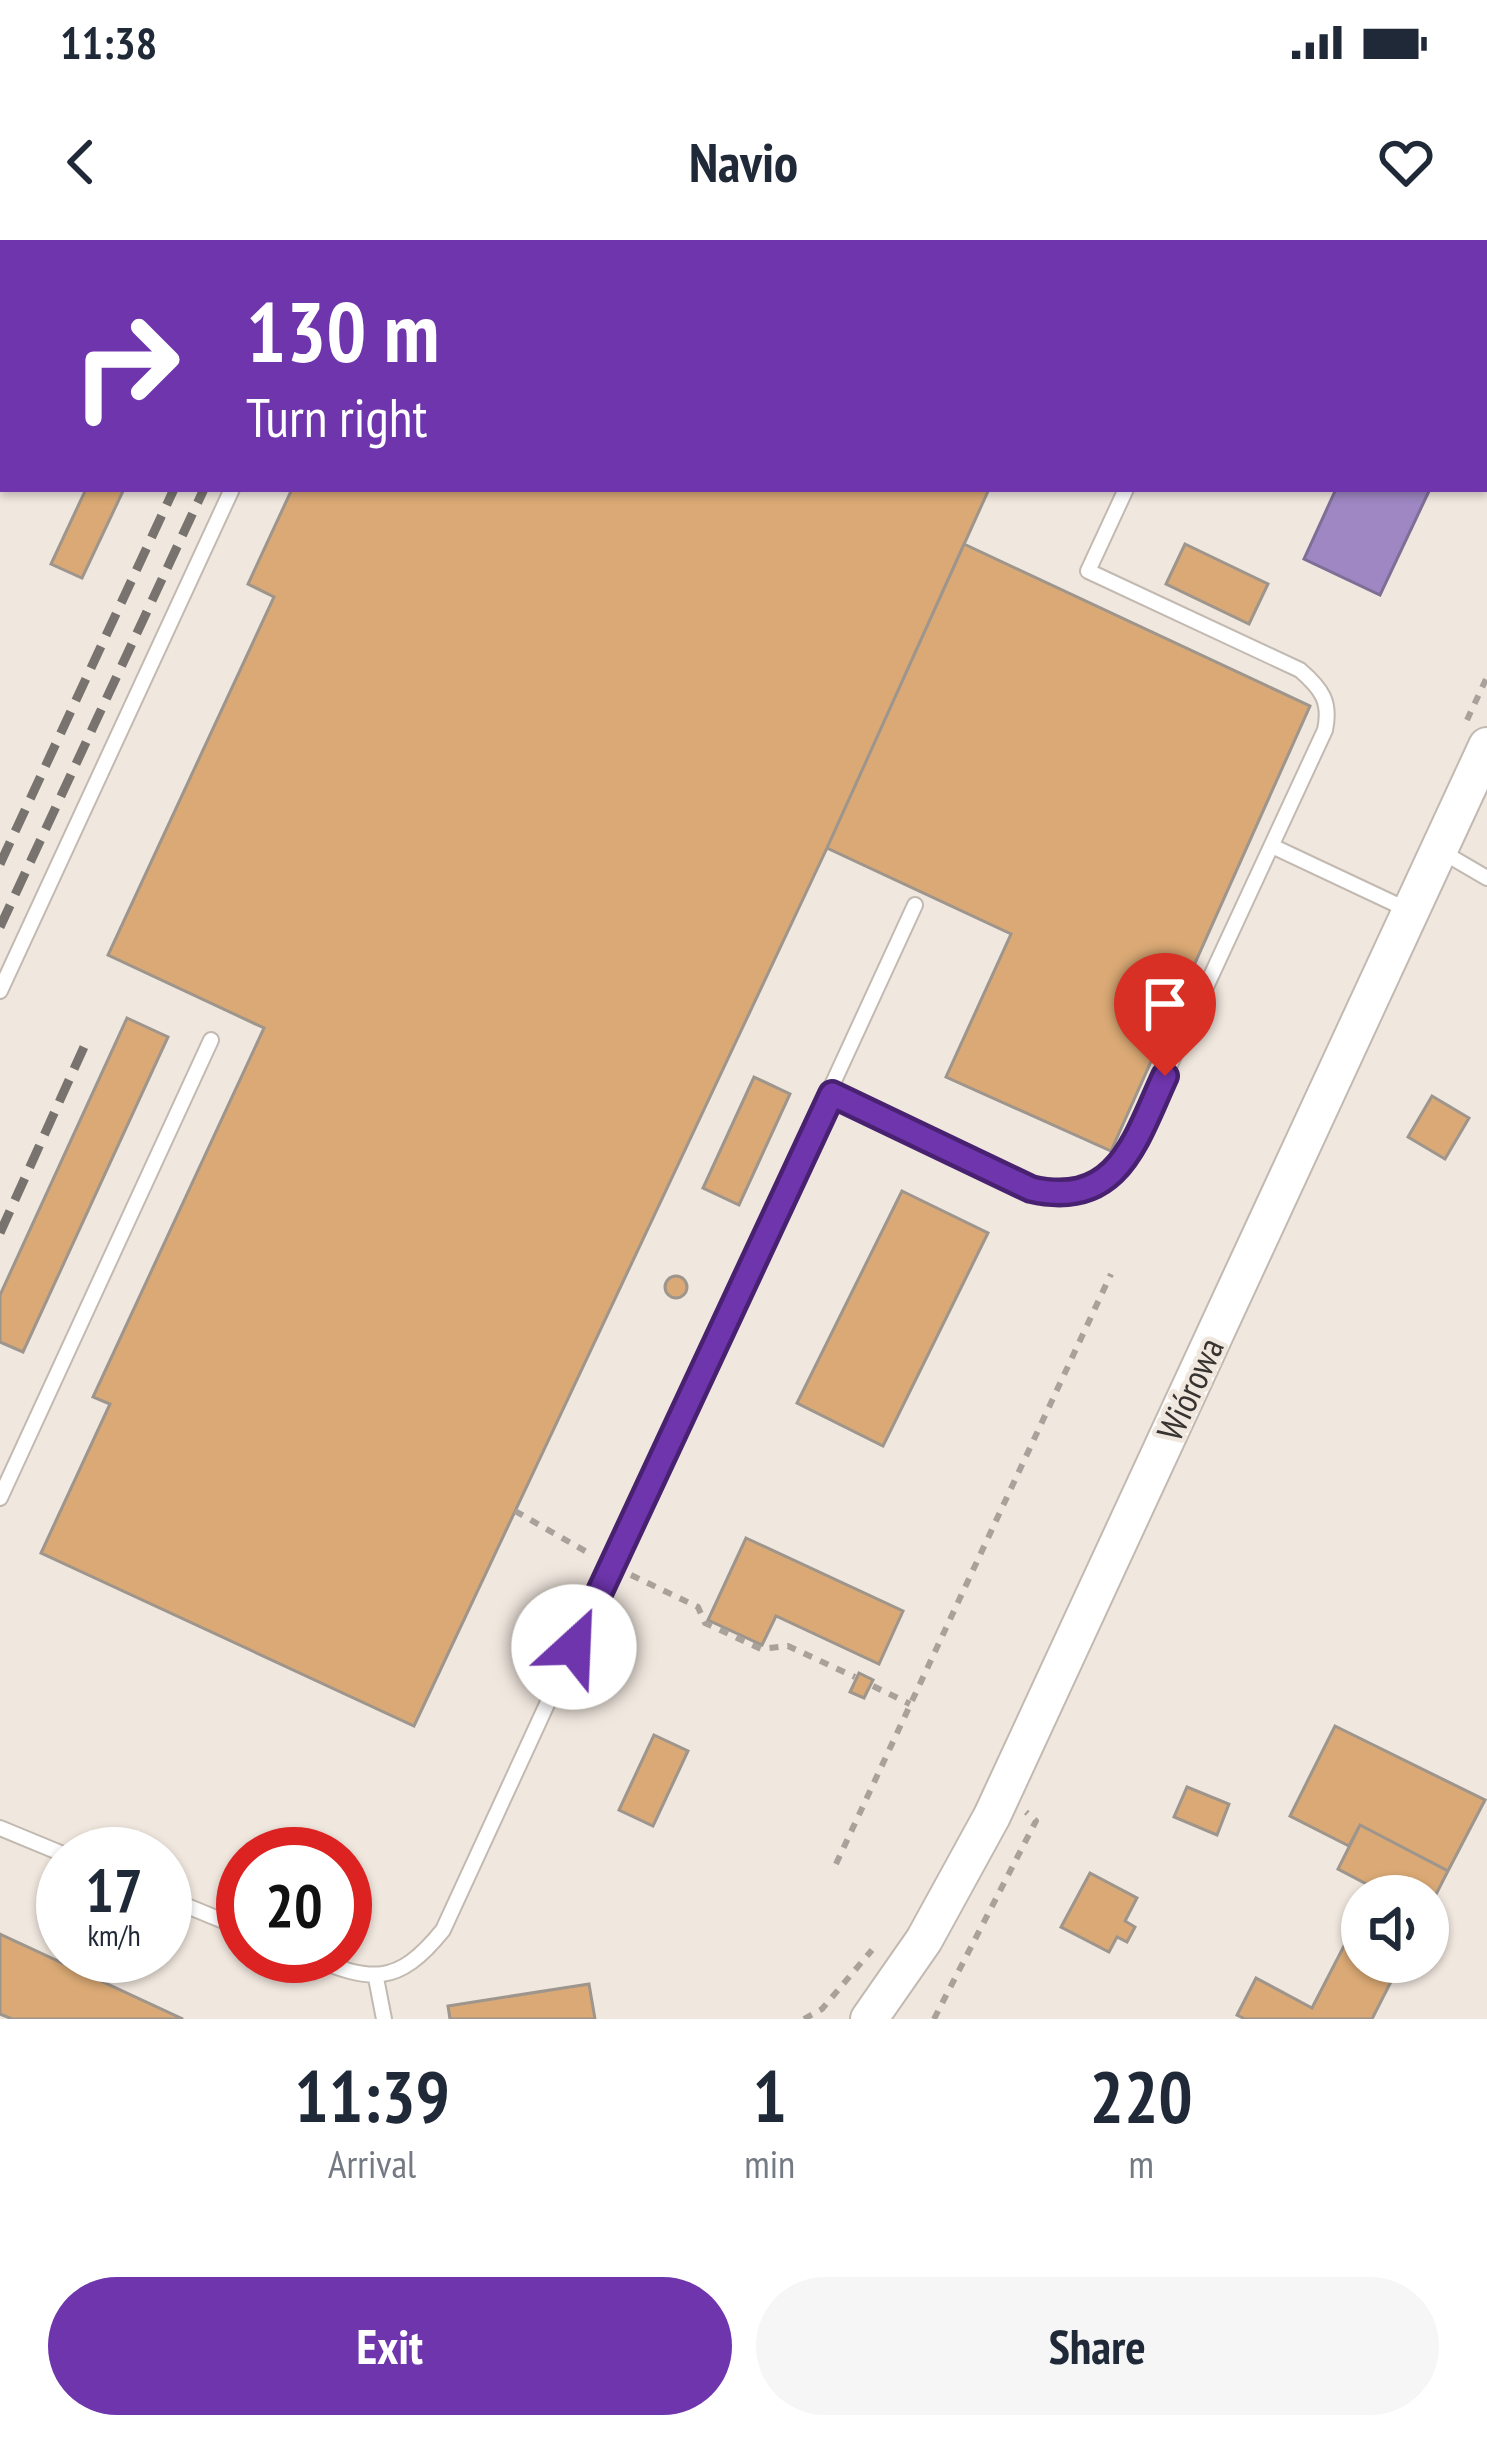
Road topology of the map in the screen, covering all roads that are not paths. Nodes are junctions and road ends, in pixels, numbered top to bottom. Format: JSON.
{"nodes":[{"id":1,"x":231,"y":492,"type":"edge"},
{"id":2,"x":1125,"y":492,"type":"edge"},
{"id":3,"x":1487,"y":746,"type":"edge"},
{"id":4,"x":1272,"y":846,"type":"junction"},
{"id":5,"x":1439,"y":850,"type":"junction"},
{"id":6,"x":1487,"y":878,"type":"edge"},
{"id":7,"x":915,"y":905,"type":"dead end"},
{"id":8,"x":1412,"y":911,"type":"junction"},
{"id":9,"x":0,"y":992,"type":"edge"},
{"id":10,"x":211,"y":1040,"type":"dead end"},
{"id":11,"x":832,"y":1094,"type":"junction"},
{"id":12,"x":0,"y":1498,"type":"edge"},
{"id":13,"x":0,"y":1828,"type":"edge"},
{"id":14,"x":36,"y":1843,"type":"edge"},
{"id":15,"x":372,"y":1977,"type":"edge"},
{"id":16,"x":376,"y":1978,"type":"junction"},
{"id":17,"x":384,"y":2019,"type":"edge"},
{"id":18,"x":869,"y":2019,"type":"edge"}],
"edges":[{"from":1,"to":9,"type":"lane"},
{"from":2,"to":4,"type":"lane"},
{"from":3,"to":5,"type":"street","name":"Wiórowa"},
{"from":4,"to":8,"type":"lane"},
{"from":4,"to":11,"type":"lane"},
{"from":5,"to":6,"type":"lane"},
{"from":5,"to":8,"type":"street","name":"Wiórowa"},
{"from":7,"to":11,"type":"lane"},
{"from":8,"to":18,"type":"street","name":"Wiórowa"},
{"from":10,"to":12,"type":"lane"},
{"from":11,"to":16,"type":"lane"},
{"from":13,"to":14,"type":"lane"},
{"from":15,"to":16,"type":"lane"},
{"from":16,"to":17,"type":"lane"}]}
